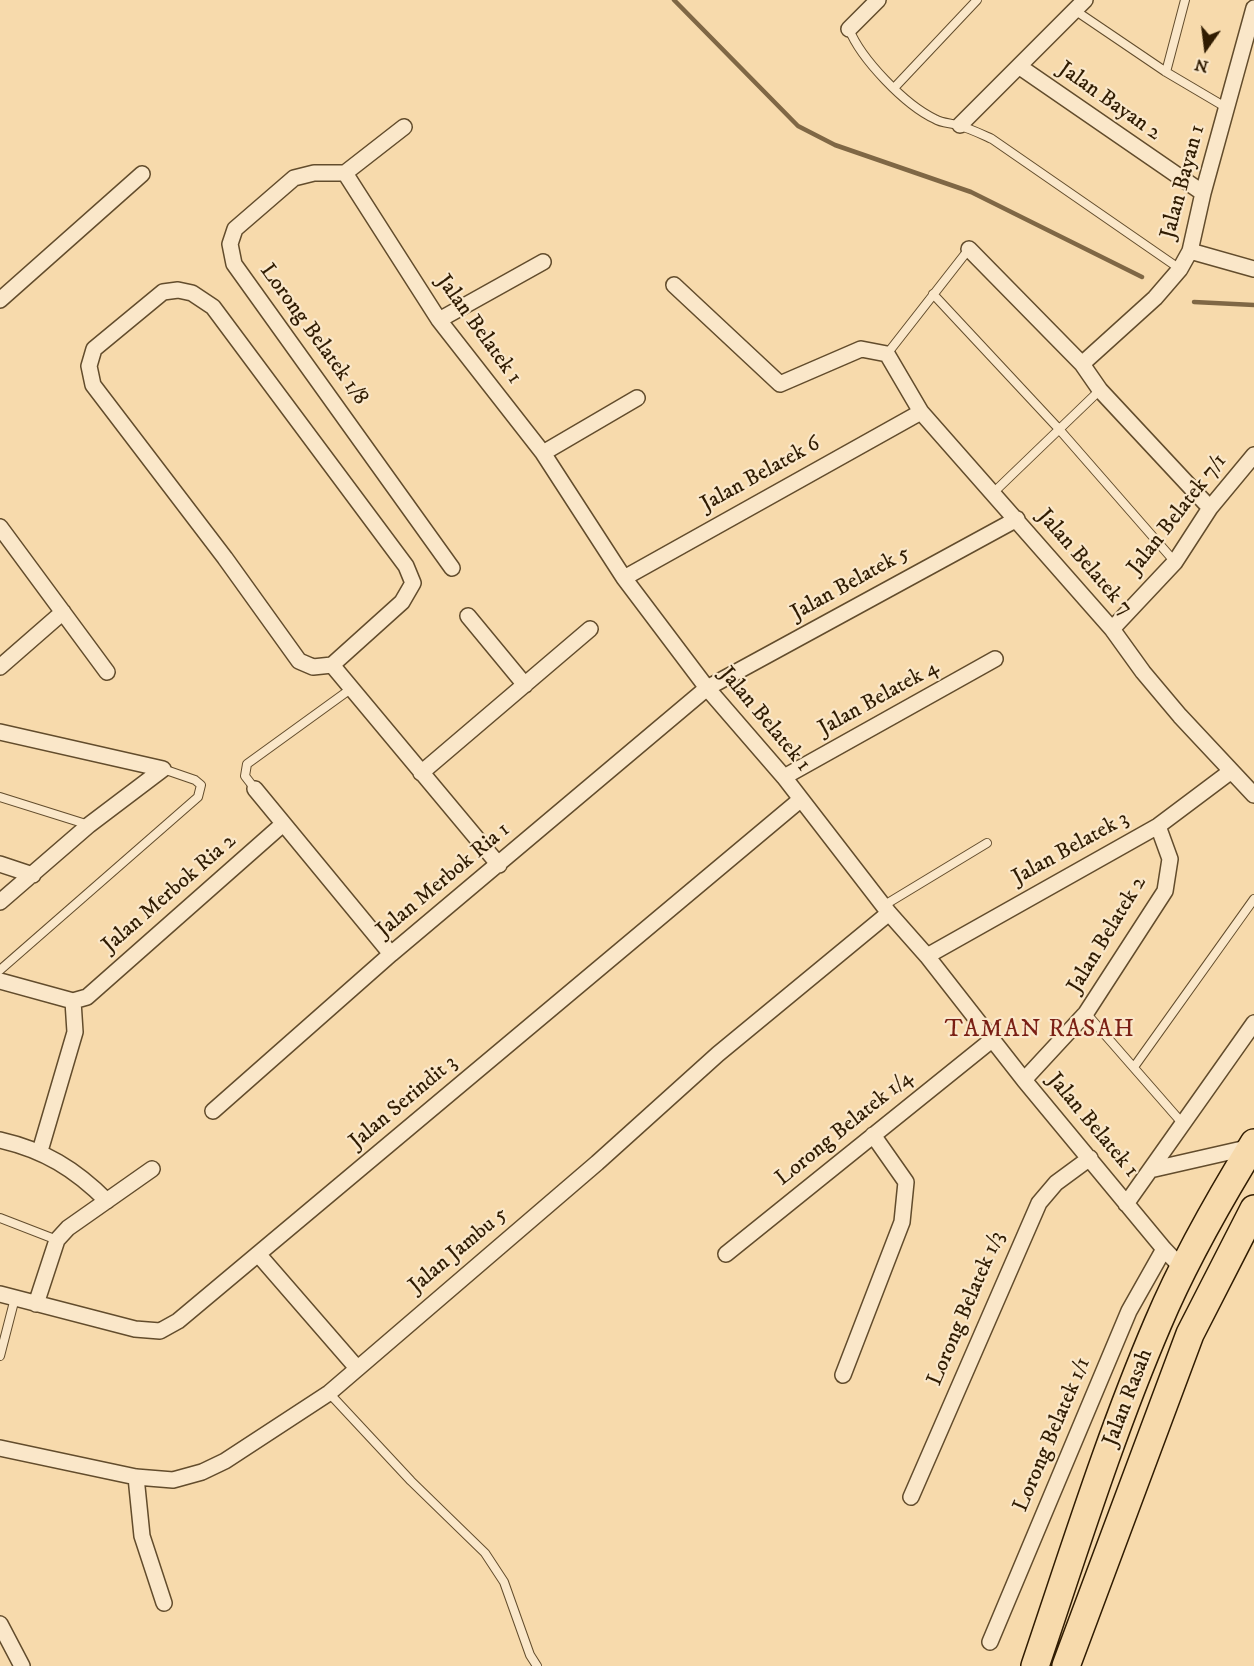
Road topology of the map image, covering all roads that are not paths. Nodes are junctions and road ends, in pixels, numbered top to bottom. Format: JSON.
{"nodes":[{"id":1,"x":878,"y":0,"type":"edge"},
{"id":2,"x":977,"y":0,"type":"edge"},
{"id":3,"x":1185,"y":0,"type":"edge"},
{"id":4,"x":1080,"y":5,"type":"edge"},
{"id":5,"x":1254,"y":8,"type":"edge"},
{"id":6,"x":849,"y":29,"type":"joint"},
{"id":7,"x":1020,"y":67,"type":"junction"},
{"id":8,"x":1166,"y":72,"type":"junction"},
{"id":9,"x":896,"y":87,"type":"junction"},
{"id":10,"x":1227,"y":108,"type":"junction"},
{"id":11,"x":960,"y":125,"type":"junction"},
{"id":12,"x":404,"y":127,"type":"dead end"},
{"id":13,"x":345,"y":173,"type":"junction"},
{"id":14,"x":142,"y":174,"type":"dead end"},
{"id":15,"x":1203,"y":194,"type":"junction"},
{"id":16,"x":969,"y":249,"type":"joint"},
{"id":17,"x":1190,"y":251,"type":"junction"},
{"id":18,"x":543,"y":262,"type":"dead end"},
{"id":19,"x":1180,"y":269,"type":"junction"},
{"id":20,"x":1254,"y":269,"type":"edge"},
{"id":21,"x":674,"y":285,"type":"dead end"},
{"id":22,"x":933,"y":294,"type":"junction"},
{"id":23,"x":0,"y":300,"type":"edge"},
{"id":24,"x":439,"y":320,"type":"junction"},
{"id":25,"x":887,"y":354,"type":"junction"},
{"id":26,"x":1082,"y":364,"type":"junction"},
{"id":27,"x":1100,"y":390,"type":"junction"},
{"id":28,"x":638,"y":398,"type":"dead end"},
{"id":29,"x":921,"y":412,"type":"junction"},
{"id":30,"x":1058,"y":428,"type":"junction"},
{"id":31,"x":543,"y":453,"type":"junction"},
{"id":32,"x":1254,"y":455,"type":"edge"},
{"id":33,"x":993,"y":493,"type":"junction"},
{"id":34,"x":1210,"y":508,"type":"junction"},
{"id":35,"x":1017,"y":519,"type":"junction"},
{"id":36,"x":0,"y":527,"type":"edge"},
{"id":37,"x":1175,"y":562,"type":"junction"},
{"id":38,"x":452,"y":568,"type":"dead end"},
{"id":39,"x":624,"y":578,"type":"junction"},
{"id":40,"x":63,"y":612,"type":"junction"},
{"id":41,"x":468,"y":616,"type":"dead end"},
{"id":42,"x":590,"y":629,"type":"dead end"},
{"id":43,"x":1112,"y":629,"type":"junction"},
{"id":44,"x":995,"y":659,"type":"dead end"},
{"id":45,"x":332,"y":665,"type":"junction"},
{"id":46,"x":0,"y":667,"type":"edge"},
{"id":47,"x":107,"y":672,"type":"dead end"},
{"id":48,"x":525,"y":685,"type":"junction"},
{"id":49,"x":352,"y":688,"type":"junction"},
{"id":50,"x":707,"y":688,"type":"junction"},
{"id":51,"x":0,"y":732,"type":"edge"},
{"id":52,"x":163,"y":769,"type":"junction"},
{"id":53,"x":1230,"y":772,"type":"junction"},
{"id":54,"x":421,"y":773,"type":"junction"},
{"id":55,"x":784,"y":777,"type":"junction"},
{"id":56,"x":255,"y":789,"type":"joint"},
{"id":57,"x":1254,"y":795,"type":"edge"},
{"id":58,"x":0,"y":797,"type":"edge"},
{"id":59,"x":800,"y":800,"type":"junction"},
{"id":60,"x":283,"y":824,"type":"junction"},
{"id":61,"x":89,"y":825,"type":"junction"},
{"id":62,"x":1158,"y":826,"type":"junction"},
{"id":63,"x":987,"y":843,"type":"dead end"},
{"id":64,"x":0,"y":864,"type":"edge"},
{"id":65,"x":499,"y":865,"type":"junction"},
{"id":66,"x":33,"y":875,"type":"junction"},
{"id":67,"x":1254,"y":899,"type":"edge"},
{"id":68,"x":0,"y":902,"type":"edge"},
{"id":69,"x":886,"y":909,"type":"junction"},
{"id":70,"x":391,"y":954,"type":"junction"},
{"id":71,"x":927,"y":956,"type":"junction"},
{"id":72,"x":0,"y":970,"type":"edge"},
{"id":73,"x":0,"y":981,"type":"edge"},
{"id":74,"x":80,"y":999,"type":"junction"},
{"id":75,"x":1086,"y":1013,"type":"junction"},
{"id":76,"x":1254,"y":1023,"type":"edge"},
{"id":77,"x":993,"y":1039,"type":"junction"},
{"id":78,"x":1134,"y":1067,"type":"junction"},
{"id":79,"x":1024,"y":1080,"type":"junction"},
{"id":80,"x":213,"y":1111,"type":"dead end"},
{"id":81,"x":1183,"y":1124,"type":"junction"},
{"id":82,"x":873,"y":1135,"type":"junction"},
{"id":83,"x":0,"y":1140,"type":"edge"},
{"id":84,"x":1253,"y":1145,"type":"edge"},
{"id":85,"x":40,"y":1151,"type":"junction"},
{"id":86,"x":1090,"y":1158,"type":"junction"},
{"id":87,"x":153,"y":1169,"type":"dead end"},
{"id":88,"x":1150,"y":1170,"type":"junction"},
{"id":89,"x":107,"y":1202,"type":"junction"},
{"id":90,"x":1126,"y":1204,"type":"junction"},
{"id":91,"x":1254,"y":1209,"type":"edge"},
{"id":92,"x":0,"y":1218,"type":"edge"},
{"id":93,"x":57,"y":1240,"type":"junction"},
{"id":94,"x":1164,"y":1249,"type":"junction"},
{"id":95,"x":258,"y":1254,"type":"junction"},
{"id":96,"x":726,"y":1254,"type":"dead end"},
{"id":97,"x":1184,"y":1269,"type":"junction"},
{"id":98,"x":1212,"y":1287,"type":"junction"},
{"id":99,"x":7,"y":1296,"type":"edge"},
{"id":100,"x":36,"y":1304,"type":"junction"},
{"id":101,"x":0,"y":1356,"type":"edge"},
{"id":102,"x":357,"y":1368,"type":"junction"},
{"id":103,"x":843,"y":1375,"type":"dead end"},
{"id":104,"x":329,"y":1393,"type":"junction"},
{"id":105,"x":0,"y":1448,"type":"edge"},
{"id":106,"x":136,"y":1477,"type":"junction"},
{"id":107,"x":911,"y":1497,"type":"dead end"},
{"id":108,"x":164,"y":1603,"type":"dead end"},
{"id":109,"x":0,"y":1623,"type":"edge"},
{"id":110,"x":990,"y":1642,"type":"dead end"},
{"id":111,"x":22,"y":1666,"type":"edge"},
{"id":112,"x":537,"y":1666,"type":"edge"},
{"id":113,"x":1035,"y":1666,"type":"edge"},
{"id":114,"x":1066,"y":1666,"type":"edge"}],
"edges":[{"from":1,"to":6,"type":"street"},
{"from":2,"to":9,"type":"lane"},
{"from":3,"to":8,"type":"lane"},
{"from":4,"to":7,"type":"street"},
{"from":4,"to":8,"type":"lane"},
{"from":5,"to":10,"type":"street","name":"Jalan Bayan 1"},
{"from":6,"to":9,"type":"lane"},
{"from":7,"to":11,"type":"street"},
{"from":7,"to":15,"type":"street","name":"Jalan Bayan 2"},
{"from":8,"to":10,"type":"lane"},
{"from":9,"to":11,"type":"lane"},
{"from":10,"to":15,"type":"street","name":"Jalan Bayan 1"},
{"from":11,"to":19,"type":"lane"},
{"from":12,"to":13,"type":"street"},
{"from":13,"to":24,"type":"street","name":"Jalan Belatek 1"},
{"from":13,"to":38,"type":"street","name":"Lorong Belatek 1/8"},
{"from":14,"to":23,"type":"street"},
{"from":15,"to":17,"type":"street","name":"Jalan Bayan 1"},
{"from":16,"to":22,"type":"lane"},
{"from":16,"to":26,"type":"street"},
{"from":17,"to":19,"type":"street","name":"Jalan Bayan 1"},
{"from":17,"to":20,"type":"street"},
{"from":18,"to":24,"type":"street"},
{"from":19,"to":26,"type":"street","name":"Jalan Bayan 1"},
{"from":21,"to":25,"type":"street"},
{"from":22,"to":25,"type":"lane"},
{"from":22,"to":30,"type":"lane"},
{"from":24,"to":31,"type":"street","name":"Jalan Belatek 1"},
{"from":25,"to":29,"type":"street","name":"Jalan Belatek 7"},
{"from":26,"to":27,"type":"street"},
{"from":27,"to":30,"type":"lane"},
{"from":27,"to":34,"type":"street"},
{"from":28,"to":31,"type":"street"},
{"from":29,"to":33,"type":"street","name":"Jalan Belatek 7"},
{"from":29,"to":39,"type":"street","name":"Jalan Belatek 6"},
{"from":30,"to":33,"type":"lane"},
{"from":30,"to":37,"type":"lane"},
{"from":31,"to":39,"type":"street","name":"Jalan Belatek 1"},
{"from":32,"to":34,"type":"street","name":"Jalan Belatek 7/1"},
{"from":33,"to":35,"type":"street","name":"Jalan Belatek 7"},
{"from":34,"to":37,"type":"street","name":"Jalan Belatek 7/1"},
{"from":35,"to":43,"type":"street","name":"Jalan Belatek 7"},
{"from":35,"to":50,"type":"street","name":"Jalan Belatek 5"},
{"from":36,"to":40,"type":"street"},
{"from":37,"to":43,"type":"street","name":"Jalan Belatek 7/1"},
{"from":39,"to":50,"type":"street","name":"Jalan Belatek 1"},
{"from":40,"to":46,"type":"street"},
{"from":40,"to":47,"type":"street"},
{"from":41,"to":48,"type":"street"},
{"from":42,"to":48,"type":"street"},
{"from":43,"to":53,"type":"street","name":"Jalan Belatek 7"},
{"from":44,"to":55,"type":"street","name":"Jalan Belatek 4"},
{"from":45,"to":45,"type":"street"},
{"from":45,"to":49,"type":"street"},
{"from":48,"to":54,"type":"street"},
{"from":49,"to":54,"type":"street"},
{"from":49,"to":56,"type":"lane"},
{"from":50,"to":55,"type":"street","name":"Jalan Belatek 1"},
{"from":50,"to":65,"type":"street","name":"Jalan Merbok Ria 1"},
{"from":51,"to":52,"type":"street"},
{"from":52,"to":61,"type":"street"},
{"from":52,"to":72,"type":"lane"},
{"from":53,"to":57,"type":"street","name":"Jalan Belatek 7"},
{"from":53,"to":62,"type":"street","name":"Jalan Belatek 3"},
{"from":54,"to":65,"type":"street"},
{"from":55,"to":59,"type":"street","name":"Jalan Belatek 1"},
{"from":56,"to":60,"type":"street"},
{"from":58,"to":61,"type":"lane"},
{"from":59,"to":69,"type":"street","name":"Jalan Belatek 1"},
{"from":59,"to":95,"type":"street","name":"Jalan Serindit 3"},
{"from":60,"to":70,"type":"street"},
{"from":60,"to":74,"type":"street","name":"Jalan Merbok Ria 2"},
{"from":61,"to":66,"type":"street"},
{"from":62,"to":71,"type":"street","name":"Jalan Belatek 3"},
{"from":62,"to":75,"type":"street","name":"Jalan Belatek 2"},
{"from":63,"to":69,"type":"lane"},
{"from":64,"to":66,"type":"street"},
{"from":65,"to":70,"type":"street","name":"Jalan Merbok Ria 1"},
{"from":66,"to":68,"type":"street"},
{"from":67,"to":78,"type":"lane"},
{"from":69,"to":71,"type":"street","name":"Jalan Belatek 1"},
{"from":69,"to":102,"type":"street","name":"Jalan Jambu 5"},
{"from":70,"to":80,"type":"street","name":"Jalan Merbok Ria 1"},
{"from":71,"to":77,"type":"street","name":"Jalan Belatek 1"},
{"from":73,"to":74,"type":"street"},
{"from":74,"to":85,"type":"street"},
{"from":75,"to":78,"type":"lane"},
{"from":75,"to":79,"type":"street","name":"Jalan Belatek 2"},
{"from":76,"to":81,"type":"street"},
{"from":77,"to":79,"type":"street","name":"Jalan Belatek 1"},
{"from":77,"to":82,"type":"street","name":"Lorong Belatek 1/4"},
{"from":78,"to":81,"type":"lane"},
{"from":79,"to":86,"type":"street","name":"Jalan Belatek 1"},
{"from":81,"to":88,"type":"street"},
{"from":82,"to":96,"type":"street","name":"Lorong Belatek 1/4"},
{"from":82,"to":103,"type":"street"},
{"from":83,"to":85,"type":"street"},
{"from":84,"to":88,"type":"street"},
{"from":84,"to":97,"type":"highway","name":"Jalan Rasah"},
{"from":85,"to":89,"type":"street"},
{"from":86,"to":90,"type":"street","name":"Jalan Belatek 1"},
{"from":86,"to":107,"type":"street","name":"Lorong Belatek 1/3"},
{"from":87,"to":89,"type":"street"},
{"from":88,"to":90,"type":"street"},
{"from":89,"to":93,"type":"street"},
{"from":90,"to":94,"type":"street","name":"Jalan Belatek 1"},
{"from":91,"to":98,"type":"highway","name":"Jalan Rasah"},
{"from":92,"to":93,"type":"lane"},
{"from":93,"to":100,"type":"street"},
{"from":94,"to":97,"type":"street","name":"Jalan Belatek 1"},
{"from":94,"to":110,"type":"street","name":"Lorong Belatek 1/1"},
{"from":95,"to":100,"type":"street","name":"Jalan Serindit 3"},
{"from":95,"to":102,"type":"street"},
{"from":97,"to":98,"type":"highway"},
{"from":97,"to":113,"type":"highway","name":"Jalan Rasah"},
{"from":98,"to":114,"type":"highway","name":"Jalan Rasah"},
{"from":99,"to":100,"type":"street","name":"Jalan Serindit 3"},
{"from":99,"to":101,"type":"lane"},
{"from":102,"to":104,"type":"street","name":"Jalan Jambu 5"},
{"from":104,"to":106,"type":"street","name":"Jalan Jambu 5"},
{"from":104,"to":112,"type":"lane"},
{"from":105,"to":106,"type":"street","name":"Jalan Jambu 5"},
{"from":106,"to":108,"type":"street"},
{"from":109,"to":111,"type":"street"}]}
